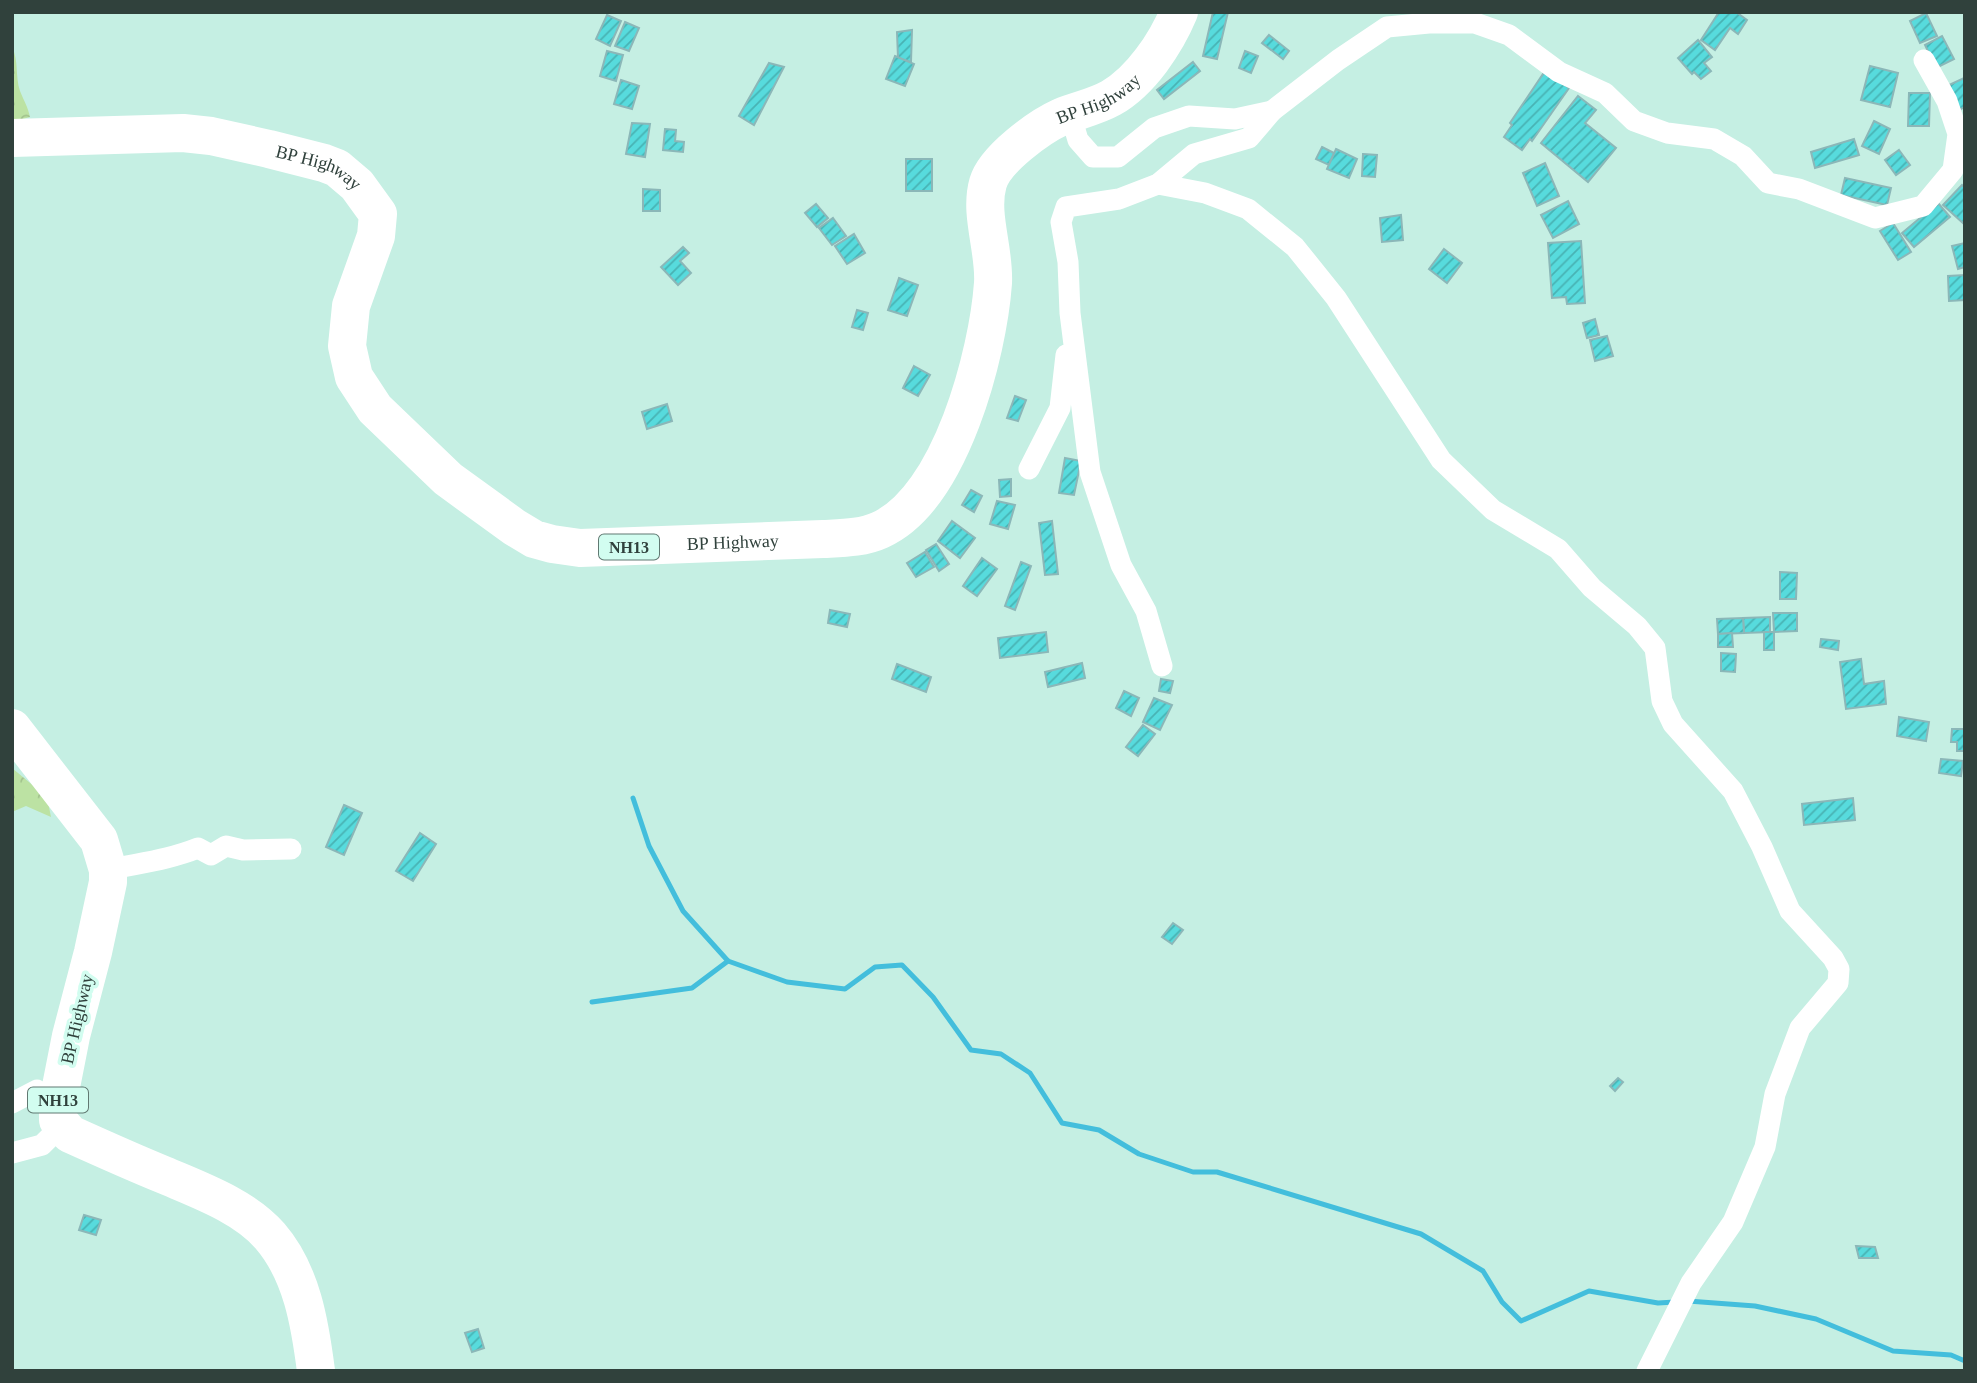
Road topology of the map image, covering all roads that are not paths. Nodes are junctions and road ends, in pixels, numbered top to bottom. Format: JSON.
{"nodes":[{"id":1,"x":1179,"y":12,"type":"edge"},
{"id":2,"x":1924,"y":60,"type":"dead end"},
{"id":3,"x":1272,"y":111,"type":"junction"},
{"id":4,"x":1070,"y":113,"type":"junction"},
{"id":5,"x":12,"y":138,"type":"edge"},
{"id":6,"x":1158,"y":184,"type":"junction"},
{"id":7,"x":1068,"y":262,"type":"junction"},
{"id":8,"x":1029,"y":468,"type":"dead end"},
{"id":9,"x":1162,"y":666,"type":"dead end"},
{"id":10,"x":12,"y":728,"type":"edge"},
{"id":11,"x":291,"y":849,"type":"dead end"},
{"id":12,"x":108,"y":870,"type":"junction"},
{"id":13,"x":12,"y":1102,"type":"edge"},
{"id":14,"x":60,"y":1114,"type":"junction"},
{"id":15,"x":12,"y":1153,"type":"edge"},
{"id":16,"x":316,"y":1371,"type":"edge"},
{"id":17,"x":1647,"y":1371,"type":"edge"}],
"edges":[{"from":1,"to":4,"type":"highway","name":"BP Highway","number":"NH13"},
{"from":2,"to":3,"type":"street"},
{"from":3,"to":4,"type":"street"},
{"from":3,"to":6,"type":"street"},
{"from":4,"to":5,"type":"highway","name":"BP Highway","number":"NH13"},
{"from":6,"to":7,"type":"street"},
{"from":6,"to":17,"type":"street"},
{"from":7,"to":8,"type":"street"},
{"from":7,"to":9,"type":"street"},
{"from":10,"to":12,"type":"highway","name":"BP Highway","number":"NH13"},
{"from":11,"to":12,"type":"street"},
{"from":12,"to":14,"type":"highway","name":"BP Highway","number":"NH13"},
{"from":13,"to":14,"type":"street"},
{"from":14,"to":15,"type":"street"},
{"from":14,"to":16,"type":"highway","number":"NH13"}]}
